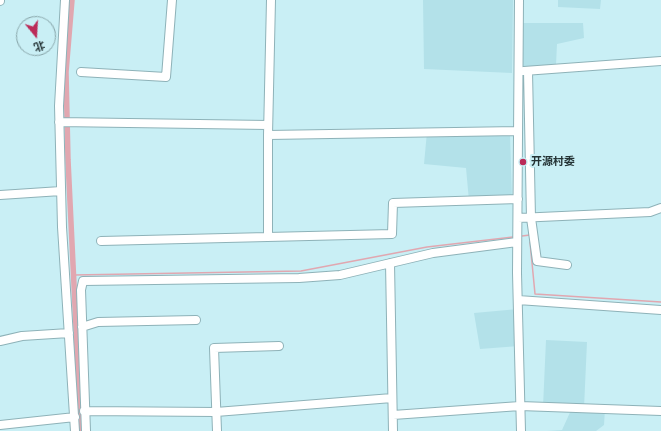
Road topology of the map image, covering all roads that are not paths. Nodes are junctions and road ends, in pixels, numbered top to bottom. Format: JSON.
{"nodes":[{"id":1,"x":65,"y":0,"type":"edge"},
{"id":2,"x":172,"y":0,"type":"edge"},
{"id":3,"x":271,"y":0,"type":"edge"},
{"id":4,"x":519,"y":0,"type":"edge"},
{"id":5,"x":661,"y":61,"type":"edge"},
{"id":6,"x":518,"y":71,"type":"junction"},
{"id":7,"x":528,"y":71,"type":"junction"},
{"id":8,"x":80,"y":72,"type":"dead end"},
{"id":9,"x":59,"y":122,"type":"junction"},
{"id":10,"x":268,"y":124,"type":"junction"},
{"id":11,"x":518,"y":130,"type":"junction"},
{"id":12,"x":268,"y":135,"type":"junction"},
{"id":13,"x":61,"y":191,"type":"junction"},
{"id":14,"x":0,"y":195,"type":"edge"},
{"id":15,"x":518,"y":199,"type":"junction"},
{"id":16,"x":661,"y":208,"type":"edge"},
{"id":17,"x":525,"y":218,"type":"junction"},
{"id":18,"x":268,"y":237,"type":"junction"},
{"id":19,"x":101,"y":241,"type":"dead end"},
{"id":20,"x":518,"y":242,"type":"junction"},
{"id":21,"x":390,"y":263,"type":"junction"},
{"id":22,"x":567,"y":265,"type":"dead end"},
{"id":23,"x":518,"y":300,"type":"junction"},
{"id":24,"x":661,"y":310,"type":"edge"},
{"id":25,"x":196,"y":320,"type":"dead end"},
{"id":26,"x":82,"y":327,"type":"junction"},
{"id":27,"x":69,"y":333,"type":"junction"},
{"id":28,"x":0,"y":341,"type":"edge"},
{"id":29,"x":279,"y":346,"type":"dead end"},
{"id":30,"x":392,"y":398,"type":"junction"},
{"id":31,"x":520,"y":406,"type":"junction"},
{"id":32,"x":84,"y":411,"type":"junction"},
{"id":33,"x":661,"y":411,"type":"edge"},
{"id":34,"x":216,"y":412,"type":"junction"},
{"id":35,"x":393,"y":415,"type":"junction"},
{"id":36,"x":75,"y":417,"type":"junction"},
{"id":37,"x":0,"y":425,"type":"edge"},
{"id":38,"x":75,"y":431,"type":"edge"},
{"id":39,"x":86,"y":431,"type":"edge"},
{"id":40,"x":216,"y":431,"type":"edge"},
{"id":41,"x":393,"y":431,"type":"edge"},
{"id":42,"x":521,"y":431,"type":"edge"}],
"edges":[{"from":1,"to":9,"type":"street"},
{"from":2,"to":8,"type":"street"},
{"from":3,"to":10,"type":"street"},
{"from":4,"to":6,"type":"street"},
{"from":5,"to":7,"type":"street"},
{"from":6,"to":7,"type":"street"},
{"from":6,"to":11,"type":"street"},
{"from":7,"to":17,"type":"street"},
{"from":9,"to":10,"type":"street"},
{"from":9,"to":13,"type":"street"},
{"from":10,"to":12,"type":"street"},
{"from":11,"to":12,"type":"street"},
{"from":11,"to":15,"type":"street"},
{"from":12,"to":18,"type":"street"},
{"from":13,"to":14,"type":"street"},
{"from":13,"to":27,"type":"street"},
{"from":15,"to":17,"type":"street"},
{"from":15,"to":18,"type":"street"},
{"from":16,"to":17,"type":"street"},
{"from":17,"to":20,"type":"street"},
{"from":17,"to":22,"type":"street"},
{"from":18,"to":19,"type":"street"},
{"from":20,"to":21,"type":"street"},
{"from":20,"to":23,"type":"street"},
{"from":21,"to":26,"type":"street"},
{"from":21,"to":30,"type":"street"},
{"from":23,"to":24,"type":"street"},
{"from":23,"to":31,"type":"street"},
{"from":25,"to":26,"type":"street"},
{"from":26,"to":32,"type":"street"},
{"from":27,"to":28,"type":"street"},
{"from":27,"to":36,"type":"street"},
{"from":29,"to":34,"type":"street"},
{"from":30,"to":34,"type":"street"},
{"from":30,"to":35,"type":"street"},
{"from":31,"to":33,"type":"street"},
{"from":31,"to":35,"type":"street"},
{"from":31,"to":42,"type":"street"},
{"from":32,"to":34,"type":"street"},
{"from":32,"to":39,"type":"street"},
{"from":34,"to":40,"type":"street"},
{"from":35,"to":41,"type":"street"},
{"from":36,"to":37,"type":"street"},
{"from":36,"to":38,"type":"street"}]}
